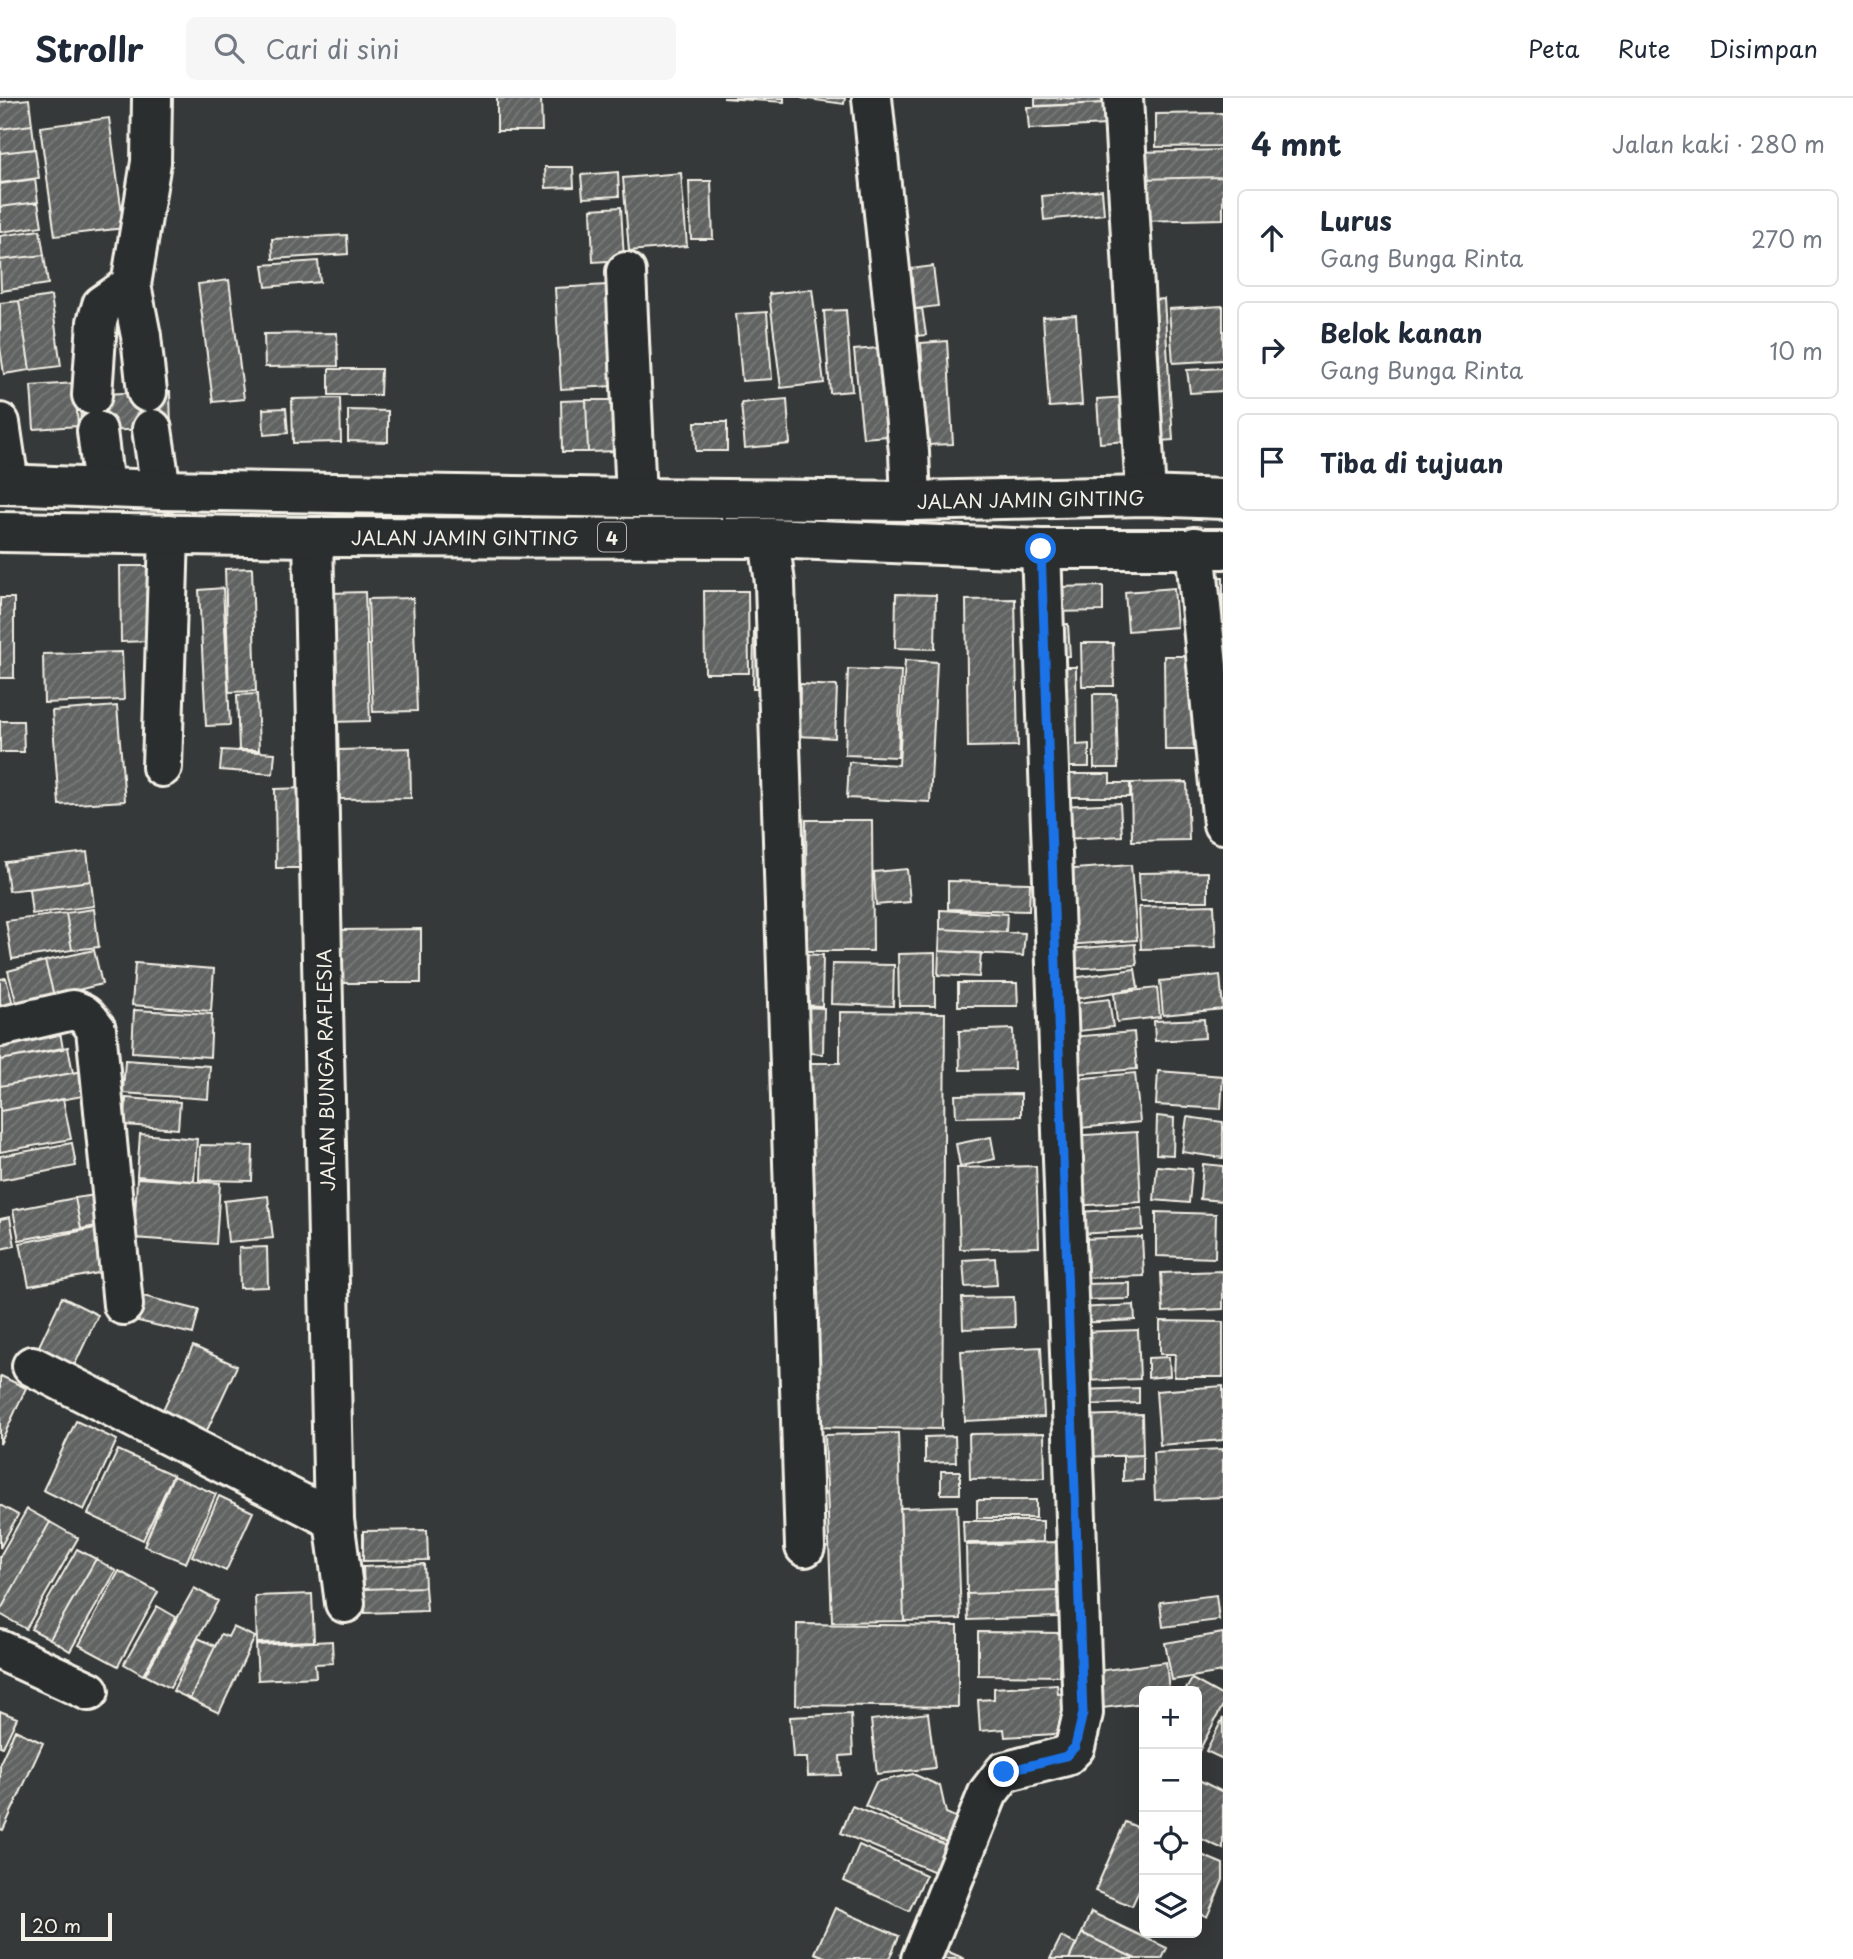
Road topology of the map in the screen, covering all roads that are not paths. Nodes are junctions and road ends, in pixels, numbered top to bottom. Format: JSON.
{"nodes":[{"id":1,"x":152,"y":98,"type":"edge"},
{"id":2,"x":872,"y":98,"type":"edge"},
{"id":3,"x":1123,"y":98,"type":"edge"},
{"id":4,"x":626,"y":272,"type":"dead end"},
{"id":5,"x":131,"y":285,"type":"junction"},
{"id":6,"x":0,"y":423,"type":"edge"},
{"id":7,"x":4,"y":484,"type":"edge"},
{"id":8,"x":103,"y":487,"type":"junction"},
{"id":9,"x":161,"y":490,"type":"junction"},
{"id":10,"x":1146,"y":496,"type":"junction"},
{"id":11,"x":636,"y":498,"type":"junction"},
{"id":12,"x":1223,"y":499,"type":"edge"},
{"id":13,"x":911,"y":501,"type":"junction"},
{"id":14,"x":0,"y":532,"type":"edge"},
{"id":15,"x":169,"y":534,"type":"junction"},
{"id":16,"x":313,"y":537,"type":"junction"},
{"id":17,"x":769,"y":538,"type":"junction"},
{"id":18,"x":1209,"y":548,"type":"edge"},
{"id":19,"x":1041,"y":549,"type":"junction"},
{"id":20,"x":162,"y":767,"type":"dead end"},
{"id":21,"x":1223,"y":824,"type":"edge"},
{"id":22,"x":0,"y":1027,"type":"edge"},
{"id":23,"x":123,"y":1305,"type":"dead end"},
{"id":24,"x":32,"y":1366,"type":"dead end"},
{"id":25,"x":334,"y":1520,"type":"junction"},
{"id":26,"x":805,"y":1547,"type":"dead end"},
{"id":27,"x":345,"y":1603,"type":"dead end"},
{"id":28,"x":0,"y":1650,"type":"edge"},
{"id":29,"x":89,"y":1691,"type":"dead end"},
{"id":30,"x":921,"y":1959,"type":"edge"}],
"edges":[{"from":1,"to":5,"type":"main road"},
{"from":2,"to":13,"type":"main road"},
{"from":3,"to":10,"type":"main road"},
{"from":4,"to":11,"type":"main road"},
{"from":5,"to":8,"type":"main road"},
{"from":5,"to":9,"type":"main road"},
{"from":6,"to":7,"type":"main road"},
{"from":7,"to":8,"type":"main road","name":"JALAN JAMIN GINTING","number":"4"},
{"from":8,"to":9,"type":"main road","name":"JALAN JAMIN GINTING","number":"4"},
{"from":9,"to":11,"type":"main road","name":"JALAN JAMIN GINTING","number":"4"},
{"from":10,"to":12,"type":"main road","name":"JALAN JAMIN GINTING","number":"4"},
{"from":10,"to":13,"type":"main road","name":"JALAN JAMIN GINTING","number":"4"},
{"from":11,"to":13,"type":"main road","name":"JALAN JAMIN GINTING","number":"4"},
{"from":14,"to":15,"type":"main road","name":"JALAN JAMIN GINTING","number":"4"},
{"from":15,"to":16,"type":"main road","name":"JALAN JAMIN GINTING","number":"4"},
{"from":15,"to":20,"type":"main road"},
{"from":16,"to":17,"type":"main road","name":"JALAN JAMIN GINTING","number":"4"},
{"from":16,"to":25,"type":"main road","name":"JALAN BUNGA RAFLESIA"},
{"from":17,"to":19,"type":"main road","name":"JALAN JAMIN GINTING","number":"4"},
{"from":17,"to":26,"type":"main road"},
{"from":18,"to":19,"type":"main road","name":"JALAN JAMIN GINTING","number":"4"},
{"from":18,"to":21,"type":"main road"},
{"from":19,"to":30,"type":"main road"},
{"from":22,"to":23,"type":"main road"},
{"from":24,"to":25,"type":"main road"},
{"from":25,"to":27,"type":"main road","name":"JALAN BUNGA RAFLESIA"},
{"from":28,"to":29,"type":"main road"}]}
